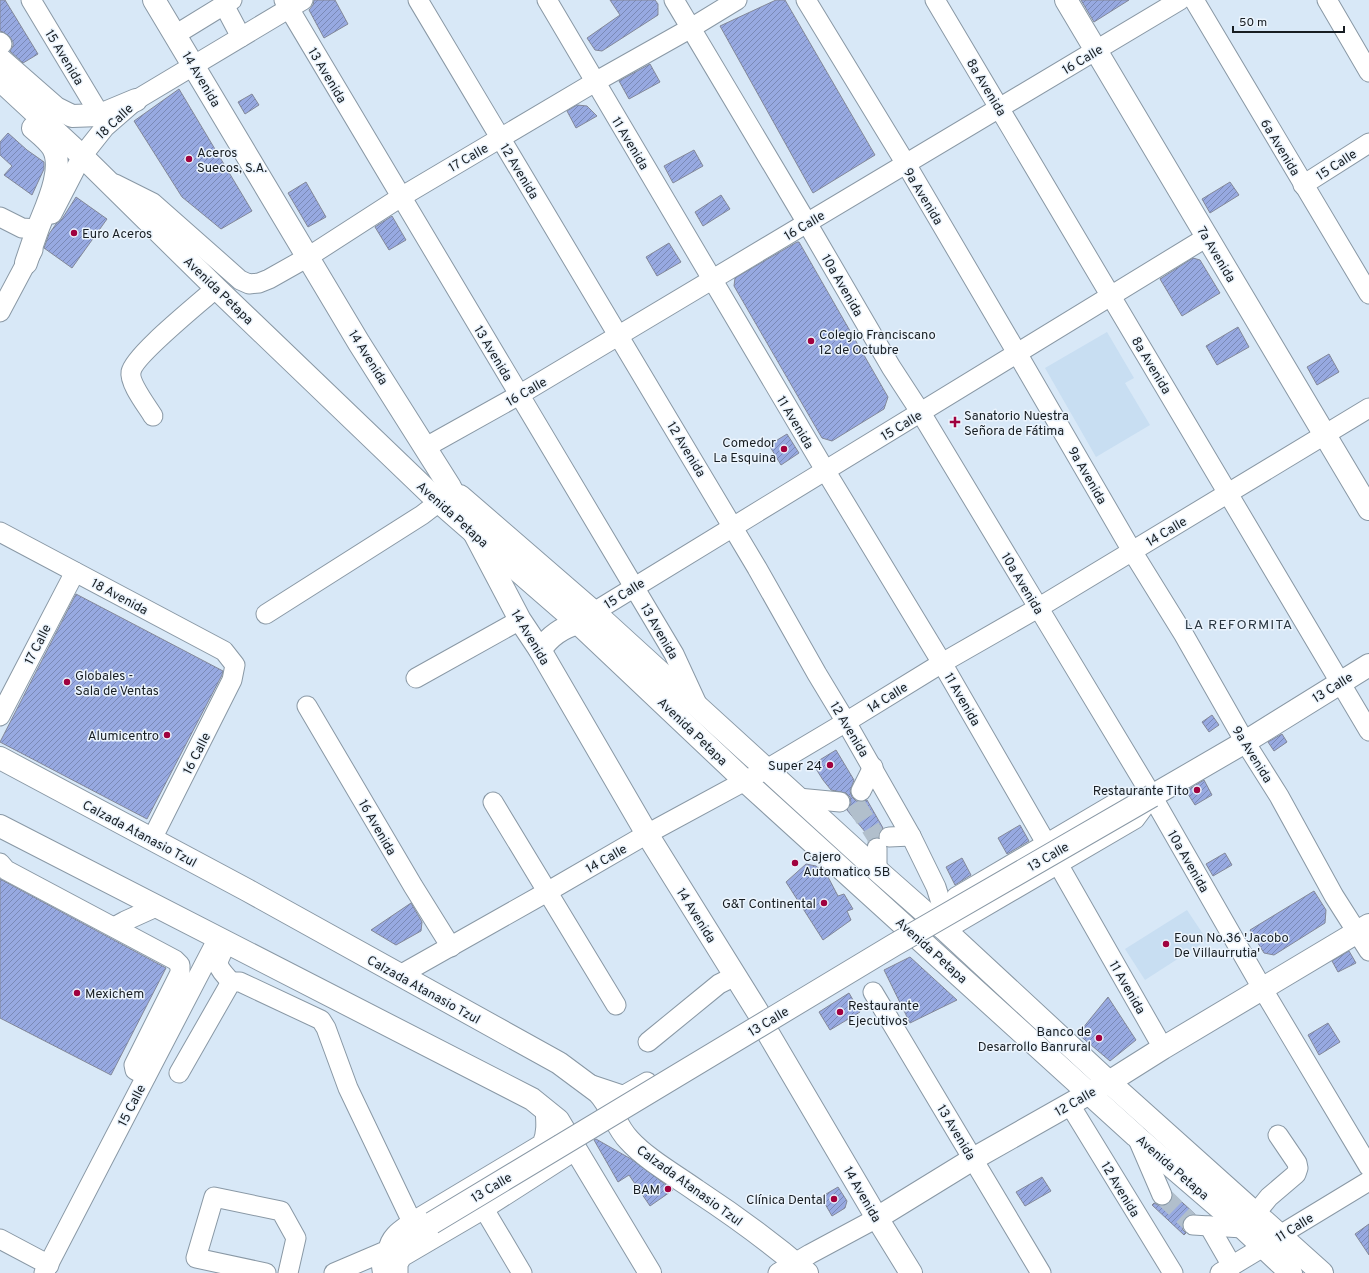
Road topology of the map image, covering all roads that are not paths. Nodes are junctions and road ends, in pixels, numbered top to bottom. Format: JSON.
{"nodes":[{"id":1,"x":31,"y":0,"type":"edge"},
{"id":2,"x":154,"y":0,"type":"edge"},
{"id":3,"x":418,"y":0,"type":"edge"},
{"id":4,"x":547,"y":0,"type":"edge"},
{"id":5,"x":674,"y":0,"type":"edge"},
{"id":6,"x":737,"y":0,"type":"edge"},
{"id":7,"x":806,"y":0,"type":"edge"},
{"id":8,"x":935,"y":0,"type":"edge"},
{"id":9,"x":1066,"y":0,"type":"edge"},
{"id":10,"x":1180,"y":0,"type":"edge"},
{"id":11,"x":1194,"y":0,"type":"edge"},
{"id":12,"x":1327,"y":0,"type":"edge"},
{"id":13,"x":228,"y":2,"type":"edge"},
{"id":14,"x":292,"y":3,"type":"edge"},
{"id":15,"x":691,"y":28,"type":"junction"},
{"id":16,"x":175,"y":35,"type":"junction"},
{"id":17,"x":241,"y":37,"type":"junction"},
{"id":18,"x":1,"y":48,"type":"edge"},
{"id":19,"x":1096,"y":50,"type":"junction"},
{"id":20,"x":193,"y":65,"type":"junction"},
{"id":21,"x":1369,"y":72,"type":"edge"},
{"id":22,"x":0,"y":80,"type":"edge"},
{"id":23,"x":595,"y":82,"type":"junction"},
{"id":24,"x":0,"y":98,"type":"edge"},
{"id":25,"x":136,"y":100,"type":"junction"},
{"id":26,"x":999,"y":108,"type":"junction"},
{"id":27,"x":100,"y":115,"type":"junction"},
{"id":28,"x":501,"y":138,"type":"junction"},
{"id":29,"x":1369,"y":143,"type":"edge"},
{"id":30,"x":82,"y":156,"type":"junction"},
{"id":31,"x":906,"y":164,"type":"junction"},
{"id":32,"x":104,"y":179,"type":"junction"},
{"id":33,"x":1303,"y":185,"type":"junction"},
{"id":34,"x":401,"y":197,"type":"junction"},
{"id":35,"x":0,"y":217,"type":"edge"},
{"id":36,"x":807,"y":223,"type":"junction"},
{"id":37,"x":38,"y":229,"type":"junction"},
{"id":38,"x":1207,"y":237,"type":"junction"},
{"id":39,"x":308,"y":257,"type":"junction"},
{"id":40,"x":26,"y":263,"type":"junction"},
{"id":41,"x":240,"y":280,"type":"joint"},
{"id":42,"x":712,"y":280,"type":"junction"},
{"id":43,"x":216,"y":288,"type":"junction"},
{"id":44,"x":1369,"y":294,"type":"edge"},
{"id":45,"x":1111,"y":296,"type":"junction"},
{"id":46,"x":0,"y":312,"type":"edge"},
{"id":47,"x":619,"y":336,"type":"junction"},
{"id":48,"x":1017,"y":353,"type":"junction"},
{"id":49,"x":519,"y":395,"type":"junction"},
{"id":50,"x":1369,"y":408,"type":"edge"},
{"id":51,"x":921,"y":413,"type":"junction"},
{"id":52,"x":153,"y":416,"type":"dead end"},
{"id":53,"x":1325,"y":434,"type":"junction"},
{"id":54,"x":426,"y":447,"type":"junction"},
{"id":55,"x":825,"y":470,"type":"junction"},
{"id":56,"x":1228,"y":493,"type":"junction"},
{"id":57,"x":444,"y":494,"type":"junction"},
{"id":58,"x":1369,"y":509,"type":"edge"},
{"id":59,"x":733,"y":527,"type":"junction"},
{"id":60,"x":0,"y":532,"type":"edge"},
{"id":61,"x":476,"y":536,"type":"junction"},
{"id":62,"x":1132,"y":551,"type":"junction"},
{"id":63,"x":75,"y":572,"type":"junction"},
{"id":64,"x":634,"y":587,"type":"junction"},
{"id":65,"x":1038,"y":608,"type":"junction"},
{"id":66,"x":266,"y":614,"type":"dead end"},
{"id":67,"x":586,"y":617,"type":"junction"},
{"id":68,"x":520,"y":620,"type":"junction"},
{"id":69,"x":540,"y":650,"type":"junction"},
{"id":70,"x":942,"y":663,"type":"junction"},
{"id":71,"x":235,"y":665,"type":"joint"},
{"id":72,"x":1369,"y":665,"type":"edge"},
{"id":73,"x":416,"y":678,"type":"dead end"},
{"id":74,"x":1340,"y":682,"type":"junction"},
{"id":75,"x":307,"y":706,"type":"dead end"},
{"id":76,"x":700,"y":708,"type":"junction"},
{"id":77,"x":0,"y":716,"type":"edge"},
{"id":78,"x":846,"y":722,"type":"junction"},
{"id":79,"x":1369,"y":731,"type":"edge"},
{"id":80,"x":1245,"y":742,"type":"junction"},
{"id":81,"x":0,"y":758,"type":"edge"},
{"id":82,"x":873,"y":767,"type":"junction"},
{"id":83,"x":767,"y":769,"type":"junction"},
{"id":84,"x":745,"y":781,"type":"junction"},
{"id":85,"x":861,"y":791,"type":"dead end"},
{"id":86,"x":1152,"y":796,"type":"junction"},
{"id":87,"x":798,"y":798,"type":"junction"},
{"id":88,"x":493,"y":802,"type":"dead end"},
{"id":89,"x":840,"y":802,"type":"dead end"},
{"id":90,"x":0,"y":826,"type":"edge"},
{"id":91,"x":647,"y":834,"type":"junction"},
{"id":92,"x":911,"y":836,"type":"junction"},
{"id":93,"x":152,"y":839,"type":"junction"},
{"id":94,"x":1046,"y":843,"type":"junction"},
{"id":95,"x":0,"y":863,"type":"edge"},
{"id":96,"x":1058,"y":864,"type":"junction"},
{"id":97,"x":877,"y":870,"type":"junction"},
{"id":98,"x":547,"y":892,"type":"junction"},
{"id":99,"x":148,"y":903,"type":"junction"},
{"id":100,"x":934,"y":910,"type":"junction"},
{"id":101,"x":109,"y":924,"type":"junction"},
{"id":102,"x":1363,"y":928,"type":"edge"},
{"id":103,"x":946,"y":930,"type":"junction"},
{"id":104,"x":913,"y":933,"type":"junction"},
{"id":105,"x":223,"y":940,"type":"junction"},
{"id":106,"x":451,"y":946,"type":"junction"},
{"id":107,"x":1369,"y":951,"type":"edge"},
{"id":108,"x":400,"y":975,"type":"junction"},
{"id":109,"x":735,"y":976,"type":"junction"},
{"id":110,"x":231,"y":982,"type":"junction"},
{"id":111,"x":1262,"y":988,"type":"junction"},
{"id":112,"x":873,"y":992,"type":"dead end"},
{"id":113,"x":616,"y":1005,"type":"dead end"},
{"id":114,"x":759,"y":1014,"type":"junction"},
{"id":115,"x":768,"y":1033,"type":"junction"},
{"id":116,"x":648,"y":1042,"type":"dead end"},
{"id":117,"x":1163,"y":1048,"type":"junction"},
{"id":118,"x":179,"y":1073,"type":"dead end"},
{"id":119,"x":146,"y":1076,"type":"junction"},
{"id":120,"x":583,"y":1082,"type":"junction"},
{"id":121,"x":1109,"y":1082,"type":"junction"},
{"id":122,"x":1090,"y":1093,"type":"junction"},
{"id":123,"x":1070,"y":1105,"type":"junction"},
{"id":124,"x":545,"y":1109,"type":"junction"},
{"id":125,"x":617,"y":1124,"type":"junction"},
{"id":126,"x":1278,"y":1135,"type":"dead end"},
{"id":127,"x":1136,"y":1136,"type":"junction"},
{"id":128,"x":576,"y":1150,"type":"junction"},
{"id":129,"x":973,"y":1159,"type":"junction"},
{"id":130,"x":1369,"y":1167,"type":"edge"},
{"id":131,"x":1369,"y":1181,"type":"edge"},
{"id":132,"x":1162,"y":1195,"type":"tunnel mouth"},
{"id":133,"x":484,"y":1209,"type":"junction"},
{"id":134,"x":877,"y":1218,"type":"junction"},
{"id":135,"x":1250,"y":1221,"type":"junction"},
{"id":136,"x":422,"y":1222,"type":"junction"},
{"id":137,"x":0,"y":1239,"type":"edge"},
{"id":138,"x":1271,"y":1241,"type":"junction"},
{"id":139,"x":388,"y":1250,"type":"junction"},
{"id":140,"x":46,"y":1269,"type":"edge"},
{"id":141,"x":1226,"y":1269,"type":"edge"},
{"id":142,"x":340,"y":1270,"type":"edge"},
{"id":143,"x":793,"y":1270,"type":"edge"},
{"id":144,"x":266,"y":1273,"type":"edge"},
{"id":145,"x":288,"y":1273,"type":"edge"},
{"id":146,"x":384,"y":1273,"type":"edge"},
{"id":147,"x":398,"y":1273,"type":"edge"},
{"id":148,"x":522,"y":1273,"type":"edge"},
{"id":149,"x":650,"y":1273,"type":"edge"},
{"id":150,"x":911,"y":1273,"type":"edge"},
{"id":151,"x":1041,"y":1273,"type":"edge"},
{"id":152,"x":1173,"y":1273,"type":"edge"},
{"id":153,"x":1291,"y":1273,"type":"edge"},
{"id":154,"x":1322,"y":1273,"type":"edge"}],
"edges":[{"from":1,"to":27,"type":"street","name":"15 Avenida"},
{"from":2,"to":16,"type":"main road","name":"14 Avenida"},
{"from":3,"to":28,"type":"street","name":"12 Avenida"},
{"from":4,"to":23,"type":"street","name":"11 Avenida"},
{"from":5,"to":15,"type":"street","name":"10a Avenida"},
{"from":6,"to":15,"type":"street","name":"17 Calle"},
{"from":7,"to":31,"type":"street","name":"9a Avenida"},
{"from":8,"to":26,"type":"street","name":"8a Avenida"},
{"from":9,"to":19,"type":"main road","name":"7a Avenida"},
{"from":10,"to":19,"type":"street","name":"16 Calle"},
{"from":11,"to":33,"type":"street","name":"6a Avenida"},
{"from":12,"to":21,"type":"street"},
{"from":13,"to":16,"type":"street"},
{"from":13,"to":17,"type":"street"},
{"from":14,"to":17,"type":"street","name":"18 Calle"},
{"from":14,"to":34,"type":"street","name":"13 Avenida"},
{"from":15,"to":23,"type":"street","name":"17 Calle"},
{"from":15,"to":36,"type":"street","name":"10a Avenida"},
{"from":16,"to":20,"type":"main road","name":"14 Avenida"},
{"from":17,"to":20,"type":"street","name":"18 Calle"},
{"from":18,"to":27,"type":"main road"},
{"from":19,"to":26,"type":"street","name":"16 Calle"},
{"from":19,"to":38,"type":"main road","name":"7a Avenida"},
{"from":20,"to":25,"type":"street","name":"18 Calle"},
{"from":20,"to":39,"type":"main road","name":"14 Avenida"},
{"from":22,"to":30,"type":"main road","name":"Avenida Petapa"},
{"from":23,"to":28,"type":"street","name":"17 Calle"},
{"from":23,"to":42,"type":"street","name":"11 Avenida"},
{"from":24,"to":37,"type":"main road"},
{"from":25,"to":27,"type":"main road"},
{"from":25,"to":30,"type":"street","name":"18 Calle"},
{"from":26,"to":31,"type":"street","name":"16 Calle"},
{"from":26,"to":45,"type":"street","name":"8a Avenida"},
{"from":28,"to":34,"type":"street","name":"17 Calle"},
{"from":28,"to":47,"type":"street","name":"12 Avenida"},
{"from":29,"to":33,"type":"street","name":"15 Calle"},
{"from":30,"to":32,"type":"main road","name":"Avenida Petapa"},
{"from":30,"to":40,"type":"street","name":"18 Calle"},
{"from":31,"to":36,"type":"street","name":"16 Calle"},
{"from":31,"to":48,"type":"street","name":"9a Avenida"},
{"from":32,"to":41,"type":"street","name":"Avenida Petapa"},
{"from":32,"to":43,"type":"main road","name":"Avenida Petapa"},
{"from":33,"to":44,"type":"street","name":"6a Avenida"},
{"from":34,"to":39,"type":"street","name":"17 Calle"},
{"from":34,"to":49,"type":"street","name":"13 Avenida"},
{"from":35,"to":37,"type":"street"},
{"from":36,"to":42,"type":"street","name":"16 Calle"},
{"from":36,"to":51,"type":"street","name":"10a Avenida"},
{"from":37,"to":40,"type":"main road"},
{"from":38,"to":45,"type":"street","name":"15 Calle"},
{"from":38,"to":53,"type":"main road","name":"7a Avenida"},
{"from":39,"to":41,"type":"street","name":"17 Calle"},
{"from":39,"to":54,"type":"main road","name":"14 Avenida"},
{"from":40,"to":46,"type":"street","name":"18 Calle"},
{"from":42,"to":47,"type":"street","name":"16 Calle"},
{"from":42,"to":55,"type":"street","name":"11 Avenida"},
{"from":43,"to":52,"type":"street"},
{"from":43,"to":57,"type":"main road","name":"Avenida Petapa"},
{"from":45,"to":48,"type":"street","name":"15 Calle"},
{"from":45,"to":56,"type":"street","name":"8a Avenida"},
{"from":47,"to":49,"type":"street","name":"16 Calle"},
{"from":47,"to":59,"type":"street","name":"12 Avenida"},
{"from":48,"to":51,"type":"street","name":"15 Calle"},
{"from":48,"to":62,"type":"street","name":"9a Avenida"},
{"from":49,"to":54,"type":"street","name":"16 Calle"},
{"from":49,"to":64,"type":"street","name":"13 Avenida"},
{"from":50,"to":53,"type":"street","name":"14 Calle"},
{"from":51,"to":55,"type":"street","name":"15 Calle"},
{"from":51,"to":65,"type":"street","name":"10a Avenida"},
{"from":53,"to":56,"type":"street","name":"14 Calle"},
{"from":53,"to":58,"type":"main road","name":"7a Avenida"},
{"from":54,"to":57,"type":"main road","name":"14 Avenida"},
{"from":55,"to":59,"type":"street","name":"15 Calle"},
{"from":55,"to":70,"type":"street","name":"11 Avenida"},
{"from":56,"to":62,"type":"street","name":"14 Calle"},
{"from":56,"to":74,"type":"street","name":"8a Avenida"},
{"from":57,"to":61,"type":"main road","name":"14 Avenida"},
{"from":57,"to":66,"type":"street"},
{"from":57,"to":67,"type":"main road","name":"Avenida Petapa"},
{"from":59,"to":64,"type":"street","name":"15 Calle"},
{"from":59,"to":78,"type":"street","name":"12 Avenida"},
{"from":60,"to":63,"type":"street","name":"18 Avenida"},
{"from":61,"to":67,"type":"main road","name":"Avenida Petapa"},
{"from":61,"to":68,"type":"main road","name":"14 Avenida"},
{"from":62,"to":65,"type":"street","name":"14 Calle"},
{"from":62,"to":80,"type":"street","name":"9a Avenida"},
{"from":63,"to":71,"type":"street","name":"18 Avenida"},
{"from":63,"to":77,"type":"street","name":"17 Calle"},
{"from":64,"to":67,"type":"street","name":"15 Calle"},
{"from":64,"to":76,"type":"street","name":"13 Avenida"},
{"from":65,"to":70,"type":"street","name":"14 Calle"},
{"from":65,"to":86,"type":"street","name":"10a Avenida"},
{"from":67,"to":69,"type":"main road"},
{"from":67,"to":76,"type":"main road","name":"Avenida Petapa"},
{"from":67,"to":84,"type":"main road","name":"Avenida Petapa"},
{"from":68,"to":69,"type":"main road","name":"14 Avenida"},
{"from":68,"to":73,"type":"street"},
{"from":69,"to":91,"type":"main road","name":"14 Avenida"},
{"from":70,"to":78,"type":"street","name":"14 Calle"},
{"from":70,"to":94,"type":"street","name":"11 Avenida"},
{"from":71,"to":93,"type":"street","name":"16 Calle"},
{"from":72,"to":74,"type":"main road","name":"13 Calle"},
{"from":74,"to":79,"type":"street","name":"8a Avenida"},
{"from":74,"to":80,"type":"main road","name":"13 Calle"},
{"from":75,"to":106,"type":"street","name":"16 Avenida"},
{"from":76,"to":83,"type":"main road","name":"Avenida Petapa"},
{"from":78,"to":82,"type":"street","name":"12 Avenida"},
{"from":78,"to":83,"type":"street","name":"14 Calle"},
{"from":80,"to":86,"type":"main road","name":"13 Calle"},
{"from":80,"to":102,"type":"street","name":"9a Avenida"},
{"from":81,"to":93,"type":"main road","name":"Calzada Atanasio Tzul"},
{"from":82,"to":85,"type":"street"},
{"from":82,"to":92,"type":"street","name":"12 Avenida"},
{"from":83,"to":84,"type":"street","name":"14 Calle"},
{"from":83,"to":87,"type":"main road","name":"Avenida Petapa"},
{"from":84,"to":91,"type":"street","name":"14 Calle"},
{"from":84,"to":104,"type":"main road","name":"Avenida Petapa"},
{"from":86,"to":94,"type":"street","name":"13 Calle"},
{"from":86,"to":96,"type":"street","name":"13 Calle"},
{"from":86,"to":111,"type":"street","name":"10a Avenida"},
{"from":86,"to":136,"type":"main road","name":"13 Calle","bridge":true},
{"from":87,"to":89,"type":"street"},
{"from":87,"to":97,"type":"main road","name":"Avenida Petapa"},
{"from":88,"to":98,"type":"street"},
{"from":90,"to":99,"type":"main road"},
{"from":91,"to":98,"type":"street","name":"14 Calle"},
{"from":91,"to":109,"type":"main road","name":"14 Avenida"},
{"from":92,"to":97,"type":"street"},
{"from":92,"to":100,"type":"street","name":"12 Avenida"},
{"from":93,"to":108,"type":"main road","name":"Calzada Atanasio Tzul"},
{"from":94,"to":100,"type":"street","name":"13 Calle"},
{"from":95,"to":101,"type":"street"},
{"from":96,"to":103,"type":"street","name":"13 Calle"},
{"from":96,"to":117,"type":"street","name":"11 Avenida"},
{"from":97,"to":100,"type":"main road","name":"Avenida Petapa"},
{"from":98,"to":106,"type":"street","name":"14 Calle"},
{"from":98,"to":113,"type":"street"},
{"from":99,"to":101,"type":"street"},
{"from":99,"to":105,"type":"main road"},
{"from":100,"to":103,"type":"main road","name":"Avenida Petapa"},
{"from":101,"to":119,"type":"street"},
{"from":102,"to":107,"type":"street","name":"9a Avenida"},
{"from":102,"to":111,"type":"main road","name":"12 Calle"},
{"from":103,"to":121,"type":"main road","name":"Avenida Petapa"},
{"from":104,"to":114,"type":"street","name":"13 Calle"},
{"from":104,"to":115,"type":"street","name":"13 Calle"},
{"from":104,"to":122,"type":"main road","name":"Avenida Petapa"},
{"from":105,"to":110,"type":"street"},
{"from":105,"to":119,"type":"street","name":"15 Calle"},
{"from":105,"to":124,"type":"main road"},
{"from":106,"to":108,"type":"street","name":"14 Calle"},
{"from":108,"to":120,"type":"main road","name":"Calzada Atanasio Tzul"},
{"from":109,"to":114,"type":"main road","name":"14 Avenida"},
{"from":109,"to":116,"type":"street"},
{"from":110,"to":118,"type":"street"},
{"from":110,"to":136,"type":"street"},
{"from":111,"to":117,"type":"main road","name":"12 Calle"},
{"from":111,"to":130,"type":"street","name":"10a Avenida"},
{"from":112,"to":129,"type":"street","name":"13 Avenida"},
{"from":114,"to":115,"type":"main road","name":"14 Avenida"},
{"from":114,"to":120,"type":"street","name":"13 Calle"},
{"from":115,"to":125,"type":"street","name":"13 Calle"},
{"from":115,"to":134,"type":"main road","name":"14 Avenida"},
{"from":117,"to":121,"type":"main road","name":"12 Calle"},
{"from":119,"to":140,"type":"street","name":"15 Calle"},
{"from":120,"to":125,"type":"main road","name":"Calzada Atanasio Tzul"},
{"from":121,"to":122,"type":"main road","name":"12 Calle"},
{"from":121,"to":135,"type":"main road","name":"Avenida Petapa"},
{"from":122,"to":123,"type":"main road","name":"12 Calle"},
{"from":122,"to":127,"type":"main road","name":"Avenida Petapa"},
{"from":123,"to":129,"type":"main road","name":"12 Calle"},
{"from":123,"to":152,"type":"street","name":"12 Avenida"},
{"from":124,"to":128,"type":"main road"},
{"from":124,"to":136,"type":"street","name":"13 Calle"},
{"from":125,"to":143,"type":"main road","name":"Calzada Atanasio Tzul"},
{"from":126,"to":135,"type":"street"},
{"from":127,"to":132,"type":"street"},
{"from":127,"to":135,"type":"main road","name":"Avenida Petapa"},
{"from":128,"to":133,"type":"street","name":"13 Calle"},
{"from":128,"to":149,"type":"main road"},
{"from":129,"to":134,"type":"main road","name":"12 Calle"},
{"from":129,"to":151,"type":"street","name":"13 Avenida"},
{"from":131,"to":138,"type":"street","name":"11 Calle"},
{"from":133,"to":147,"type":"street","name":"13 Calle"},
{"from":133,"to":148,"type":"street"},
{"from":134,"to":143,"type":"street","name":"12 Calle"},
{"from":134,"to":150,"type":"main road","name":"14 Avenida"},
{"from":135,"to":138,"type":"main road","name":"Avenida Petapa"},
{"from":135,"to":141,"type":"street"},
{"from":136,"to":139,"type":"main road","name":"13 Calle"},
{"from":137,"to":140,"type":"street"},
{"from":138,"to":141,"type":"street","name":"11 Calle"},
{"from":138,"to":153,"type":"main road","name":"Avenida Petapa"},
{"from":138,"to":154,"type":"main road","name":"Avenida Petapa"},
{"from":139,"to":142,"type":"street","name":"13 Calle"},
{"from":139,"to":146,"type":"main road"},
{"from":144,"to":145,"type":"street"}]}
